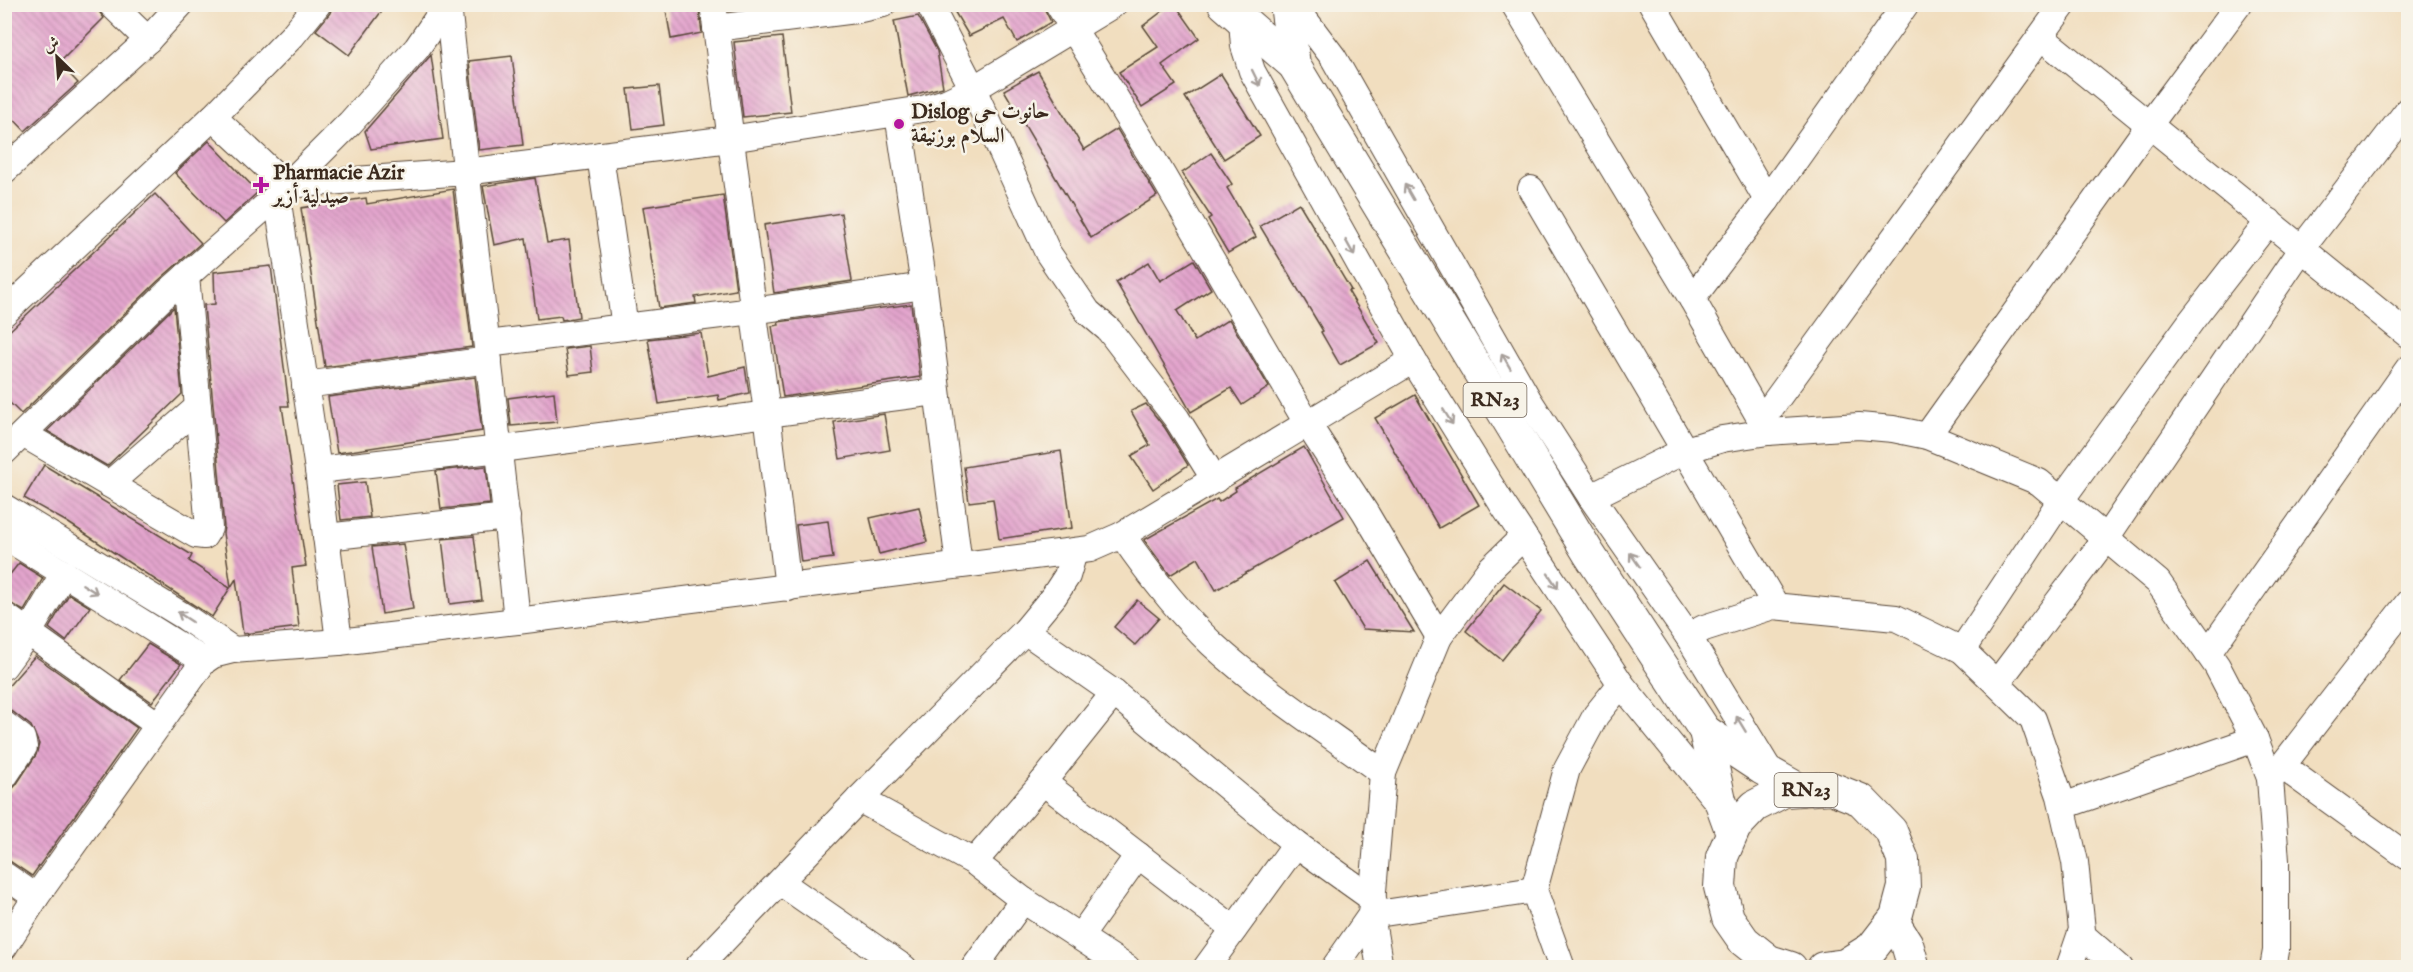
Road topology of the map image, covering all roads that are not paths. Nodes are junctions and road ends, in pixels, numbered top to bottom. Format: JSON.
{"nodes":[{"id":1,"x":111,"y":4,"type":"edge"},
{"id":2,"x":181,"y":4,"type":"edge"},
{"id":3,"x":318,"y":4,"type":"edge"},
{"id":4,"x":447,"y":4,"type":"edge"},
{"id":5,"x":883,"y":4,"type":"edge"},
{"id":6,"x":929,"y":4,"type":"edge"},
{"id":7,"x":1058,"y":4,"type":"edge"},
{"id":8,"x":1114,"y":4,"type":"edge"},
{"id":9,"x":1286,"y":4,"type":"edge"},
{"id":10,"x":1293,"y":4,"type":"edge"},
{"id":11,"x":1514,"y":4,"type":"edge"},
{"id":12,"x":1652,"y":4,"type":"edge"},
{"id":13,"x":1906,"y":4,"type":"edge"},
{"id":14,"x":2064,"y":4,"type":"edge"},
{"id":15,"x":2240,"y":4,"type":"edge"},
{"id":16,"x":1233,"y":13,"type":"edge"},
{"id":17,"x":715,"y":16,"type":"edge"},
{"id":18,"x":1073,"y":29,"type":"junction"},
{"id":19,"x":2041,"y":37,"type":"junction"},
{"id":20,"x":148,"y":40,"type":"junction"},
{"id":21,"x":1294,"y":65,"type":"junction"},
{"id":22,"x":974,"y":89,"type":"junction"},
{"id":23,"x":2409,"y":110,"type":"edge"},
{"id":24,"x":898,"y":114,"type":"junction"},
{"id":25,"x":213,"y":117,"type":"junction"},
{"id":26,"x":2149,"y":125,"type":"junction"},
{"id":27,"x":730,"y":139,"type":"junction"},
{"id":28,"x":600,"y":155,"type":"junction"},
{"id":29,"x":4,"y":171,"type":"edge"},
{"id":30,"x":465,"y":172,"type":"junction"},
{"id":31,"x":1531,"y":189,"type":"dead end"},
{"id":32,"x":282,"y":190,"type":"junction"},
{"id":33,"x":1767,"y":200,"type":"junction"},
{"id":34,"x":2269,"y":222,"type":"junction"},
{"id":35,"x":2302,"y":248,"type":"junction"},
{"id":36,"x":186,"y":276,"type":"junction"},
{"id":37,"x":924,"y":286,"type":"junction"},
{"id":38,"x":1692,"y":299,"type":"junction"},
{"id":39,"x":753,"y":311,"type":"junction"},
{"id":40,"x":4,"y":313,"type":"edge"},
{"id":41,"x":625,"y":327,"type":"junction"},
{"id":42,"x":2409,"y":335,"type":"edge"},
{"id":43,"x":488,"y":352,"type":"junction"},
{"id":44,"x":1413,"y":360,"type":"junction"},
{"id":45,"x":2409,"y":369,"type":"edge"},
{"id":46,"x":305,"y":385,"type":"junction"},
{"id":47,"x":936,"y":392,"type":"junction"},
{"id":48,"x":198,"y":407,"type":"junction"},
{"id":49,"x":767,"y":412,"type":"junction"},
{"id":50,"x":1308,"y":423,"type":"junction"},
{"id":51,"x":1765,"y":426,"type":"junction"},
{"id":52,"x":23,"y":434,"type":"junction"},
{"id":53,"x":1927,"y":436,"type":"junction"},
{"id":54,"x":500,"y":449,"type":"junction"},
{"id":55,"x":1686,"y":450,"type":"junction"},
{"id":56,"x":4,"y":452,"type":"edge"},
{"id":57,"x":318,"y":470,"type":"junction"},
{"id":58,"x":1215,"y":480,"type":"junction"},
{"id":59,"x":109,"y":484,"type":"junction"},
{"id":60,"x":1591,"y":497,"type":"junction"},
{"id":61,"x":2061,"y":500,"type":"junction"},
{"id":62,"x":4,"y":507,"type":"edge"},
{"id":63,"x":507,"y":517,"type":"junction"},
{"id":64,"x":1122,"y":535,"type":"junction"},
{"id":65,"x":4,"y":536,"type":"edge"},
{"id":66,"x":326,"y":537,"type":"junction"},
{"id":67,"x":1523,"y":537,"type":"junction"},
{"id":68,"x":2106,"y":538,"type":"junction"},
{"id":69,"x":1074,"y":552,"type":"junction"},
{"id":70,"x":959,"y":565,"type":"junction"},
{"id":71,"x":64,"y":573,"type":"junction"},
{"id":72,"x":788,"y":588,"type":"junction"},
{"id":73,"x":2409,"y":603,"type":"edge"},
{"id":74,"x":1776,"y":606,"type":"junction"},
{"id":75,"x":4,"y":615,"type":"edge"},
{"id":76,"x":517,"y":621,"type":"junction"},
{"id":77,"x":1025,"y":631,"type":"junction"},
{"id":78,"x":29,"y":632,"type":"junction"},
{"id":79,"x":1688,"y":636,"type":"junction"},
{"id":80,"x":1439,"y":637,"type":"junction"},
{"id":81,"x":339,"y":642,"type":"junction"},
{"id":82,"x":233,"y":650,"type":"junction"},
{"id":83,"x":1962,"y":650,"type":"junction"},
{"id":84,"x":2208,"y":654,"type":"junction"},
{"id":85,"x":204,"y":661,"type":"junction"},
{"id":86,"x":4,"y":666,"type":"edge"},
{"id":87,"x":1997,"y":682,"type":"junction"},
{"id":88,"x":1621,"y":684,"type":"junction"},
{"id":89,"x":1114,"y":693,"type":"junction"},
{"id":90,"x":4,"y":724,"type":"edge"},
{"id":91,"x":158,"y":725,"type":"junction"},
{"id":92,"x":1705,"y":730,"type":"junction"},
{"id":93,"x":2256,"y":739,"type":"junction"},
{"id":94,"x":2276,"y":772,"type":"junction"},
{"id":95,"x":1383,"y":773,"type":"junction"},
{"id":96,"x":1771,"y":774,"type":"junction"},
{"id":97,"x":4,"y":777,"type":"edge"},
{"id":98,"x":1042,"y":782,"type":"junction"},
{"id":99,"x":1800,"y":790,"type":"junction"},
{"id":100,"x":859,"y":799,"type":"junction"},
{"id":101,"x":2063,"y":807,"type":"junction"},
{"id":102,"x":1728,"y":822,"type":"junction"},
{"id":103,"x":1296,"y":844,"type":"junction"},
{"id":104,"x":1138,"y":855,"type":"junction"},
{"id":105,"x":2409,"y":857,"type":"edge"},
{"id":106,"x":974,"y":862,"type":"junction"},
{"id":107,"x":4,"y":875,"type":"edge"},
{"id":108,"x":780,"y":882,"type":"junction"},
{"id":109,"x":1534,"y":890,"type":"junction"},
{"id":110,"x":36,"y":897,"type":"junction"},
{"id":111,"x":1023,"y":900,"type":"junction"},
{"id":112,"x":1372,"y":907,"type":"junction"},
{"id":113,"x":1234,"y":930,"type":"junction"},
{"id":114,"x":2081,"y":934,"type":"junction"},
{"id":115,"x":1080,"y":937,"type":"junction"},
{"id":116,"x":1905,"y":944,"type":"edge"},
{"id":117,"x":4,"y":947,"type":"edge"},
{"id":118,"x":1838,"y":967,"type":"edge"},
{"id":119,"x":697,"y":968,"type":"edge"},
{"id":120,"x":904,"y":968,"type":"edge"},
{"id":121,"x":974,"y":968,"type":"edge"},
{"id":122,"x":1127,"y":968,"type":"edge"},
{"id":123,"x":1206,"y":968,"type":"edge"},
{"id":124,"x":1334,"y":968,"type":"edge"},
{"id":125,"x":1380,"y":968,"type":"edge"},
{"id":126,"x":1562,"y":968,"type":"edge"},
{"id":127,"x":1791,"y":968,"type":"edge"},
{"id":128,"x":1928,"y":968,"type":"edge"},
{"id":129,"x":2069,"y":968,"type":"edge"},
{"id":130,"x":2120,"y":968,"type":"edge"},
{"id":131,"x":2273,"y":968,"type":"edge"}],
"edges":[{"from":1,"to":20,"type":"street"},
{"from":2,"to":20,"type":"street"},
{"from":3,"to":25,"type":"street"},
{"from":4,"to":30,"type":"street"},
{"from":4,"to":32,"type":"street"},
{"from":5,"to":17,"type":"street"},
{"from":6,"to":22,"type":"street"},
{"from":7,"to":18,"type":"street"},
{"from":8,"to":18,"type":"street"},
{"from":9,"to":21,"type":"main road","number":"RN23"},
{"from":60,"to":10,"type":"street","one_way":true},
{"from":11,"to":38,"type":"street"},
{"from":12,"to":33,"type":"street"},
{"from":13,"to":33,"type":"street"},
{"from":14,"to":19,"type":"street"},
{"from":15,"to":26,"type":"street"},
{"from":16,"to":21,"type":"main road","number":"RN23"},
{"from":16,"to":44,"type":"street","one_way":true},
{"from":17,"to":27,"type":"street"},
{"from":18,"to":22,"type":"street"},
{"from":18,"to":50,"type":"street"},
{"from":19,"to":26,"type":"street"},
{"from":19,"to":51,"type":"street"},
{"from":20,"to":29,"type":"street"},
{"from":21,"to":92,"type":"main road","number":"RN23"},
{"from":22,"to":24,"type":"street"},
{"from":22,"to":58,"type":"street"},
{"from":23,"to":35,"type":"street"},
{"from":24,"to":27,"type":"street"},
{"from":24,"to":37,"type":"street"},
{"from":25,"to":32,"type":"street"},
{"from":25,"to":40,"type":"street"},
{"from":26,"to":34,"type":"street"},
{"from":26,"to":53,"type":"street"},
{"from":27,"to":28,"type":"street"},
{"from":27,"to":39,"type":"street"},
{"from":28,"to":30,"type":"street"},
{"from":28,"to":41,"type":"street"},
{"from":30,"to":32,"type":"street"},
{"from":30,"to":43,"type":"street"},
{"from":31,"to":55,"type":"street"},
{"from":32,"to":36,"type":"street"},
{"from":32,"to":46,"type":"street"},
{"from":33,"to":38,"type":"street"},
{"from":34,"to":35,"type":"street"},
{"from":34,"to":61,"type":"street"},
{"from":35,"to":42,"type":"street"},
{"from":35,"to":68,"type":"street"},
{"from":36,"to":48,"type":"street"},
{"from":36,"to":52,"type":"street"},
{"from":37,"to":39,"type":"street"},
{"from":37,"to":47,"type":"street"},
{"from":38,"to":51,"type":"street"},
{"from":39,"to":41,"type":"street"},
{"from":39,"to":49,"type":"street"},
{"from":41,"to":43,"type":"street"},
{"from":43,"to":46,"type":"street"},
{"from":43,"to":54,"type":"street"},
{"from":44,"to":50,"type":"street"},
{"from":44,"to":67,"type":"street","one_way":true},
{"from":45,"to":84,"type":"street"},
{"from":46,"to":57,"type":"street"},
{"from":47,"to":49,"type":"street"},
{"from":47,"to":70,"type":"street"},
{"from":48,"to":59,"type":"street"},
{"from":48,"to":59,"type":"street"},
{"from":49,"to":54,"type":"street"},
{"from":49,"to":72,"type":"street"},
{"from":50,"to":58,"type":"street"},
{"from":50,"to":80,"type":"street"},
{"from":51,"to":53,"type":"street"},
{"from":51,"to":55,"type":"street"},
{"from":52,"to":56,"type":"street"},
{"from":52,"to":59,"type":"street"},
{"from":53,"to":61,"type":"street"},
{"from":54,"to":57,"type":"street"},
{"from":54,"to":63,"type":"street"},
{"from":55,"to":60,"type":"street"},
{"from":55,"to":74,"type":"street"},
{"from":57,"to":66,"type":"street"},
{"from":58,"to":64,"type":"street"},
{"from":79,"to":60,"type":"street","one_way":true},
{"from":61,"to":68,"type":"street"},
{"from":61,"to":83,"type":"street"},
{"from":82,"to":62,"type":"street","one_way":true},
{"from":63,"to":66,"type":"street"},
{"from":63,"to":76,"type":"street"},
{"from":64,"to":69,"type":"street"},
{"from":64,"to":95,"type":"street"},
{"from":65,"to":71,"type":"street"},
{"from":66,"to":81,"type":"street"},
{"from":67,"to":80,"type":"street"},
{"from":67,"to":88,"type":"street","one_way":true},
{"from":68,"to":84,"type":"street"},
{"from":68,"to":87,"type":"street"},
{"from":69,"to":70,"type":"street"},
{"from":69,"to":77,"type":"street"},
{"from":70,"to":72,"type":"street"},
{"from":71,"to":78,"type":"street"},
{"from":71,"to":85,"type":"street","one_way":true},
{"from":72,"to":76,"type":"street"},
{"from":73,"to":94,"type":"street"},
{"from":74,"to":79,"type":"street"},
{"from":74,"to":83,"type":"street"},
{"from":75,"to":78,"type":"street"},
{"from":76,"to":81,"type":"street"},
{"from":77,"to":89,"type":"street"},
{"from":77,"to":100,"type":"street"},
{"from":78,"to":86,"type":"street"},
{"from":78,"to":91,"type":"street"},
{"from":96,"to":79,"type":"street","one_way":true},
{"from":80,"to":95,"type":"street"},
{"from":81,"to":82,"type":"street"},
{"from":82,"to":85,"type":"street"},
{"from":83,"to":87,"type":"street"},
{"from":84,"to":93,"type":"street"},
{"from":85,"to":91,"type":"street"},
{"from":87,"to":101,"type":"street"},
{"from":88,"to":102,"type":"street"},
{"from":88,"to":109,"type":"street"},
{"from":89,"to":98,"type":"street"},
{"from":89,"to":103,"type":"street"},
{"from":90,"to":97,"type":"street"},
{"from":91,"to":110,"type":"street"},
{"from":92,"to":96,"type":"main road","number":"RN23"},
{"from":92,"to":102,"type":"main road","number":"RN23"},
{"from":93,"to":94,"type":"street"},
{"from":93,"to":101,"type":"street"},
{"from":94,"to":105,"type":"street"},
{"from":94,"to":131,"type":"street"},
{"from":95,"to":112,"type":"street"},
{"from":96,"to":99,"type":"main road","number":"RN23"},
{"from":98,"to":104,"type":"street"},
{"from":98,"to":106,"type":"street"},
{"from":99,"to":102,"type":"main road","number":"RN23"},
{"from":99,"to":116,"type":"main road","number":"RN23"},
{"from":100,"to":106,"type":"street"},
{"from":100,"to":108,"type":"street"},
{"from":101,"to":114,"type":"street"},
{"from":102,"to":127,"type":"main road","number":"RN23"},
{"from":103,"to":112,"type":"street"},
{"from":103,"to":113,"type":"street"},
{"from":104,"to":113,"type":"street"},
{"from":104,"to":115,"type":"street"},
{"from":106,"to":111,"type":"street"},
{"from":107,"to":110,"type":"street"},
{"from":108,"to":119,"type":"street"},
{"from":108,"to":120,"type":"street"},
{"from":109,"to":112,"type":"street"},
{"from":109,"to":126,"type":"street"},
{"from":110,"to":117,"type":"street"},
{"from":111,"to":115,"type":"street"},
{"from":111,"to":121,"type":"street"},
{"from":112,"to":124,"type":"street"},
{"from":112,"to":125,"type":"street"},
{"from":113,"to":123,"type":"street"},
{"from":114,"to":129,"type":"street"},
{"from":114,"to":130,"type":"street"},
{"from":115,"to":122,"type":"street"},
{"from":116,"to":118,"type":"main road","number":"RN23"},
{"from":116,"to":128,"type":"street"}]}
